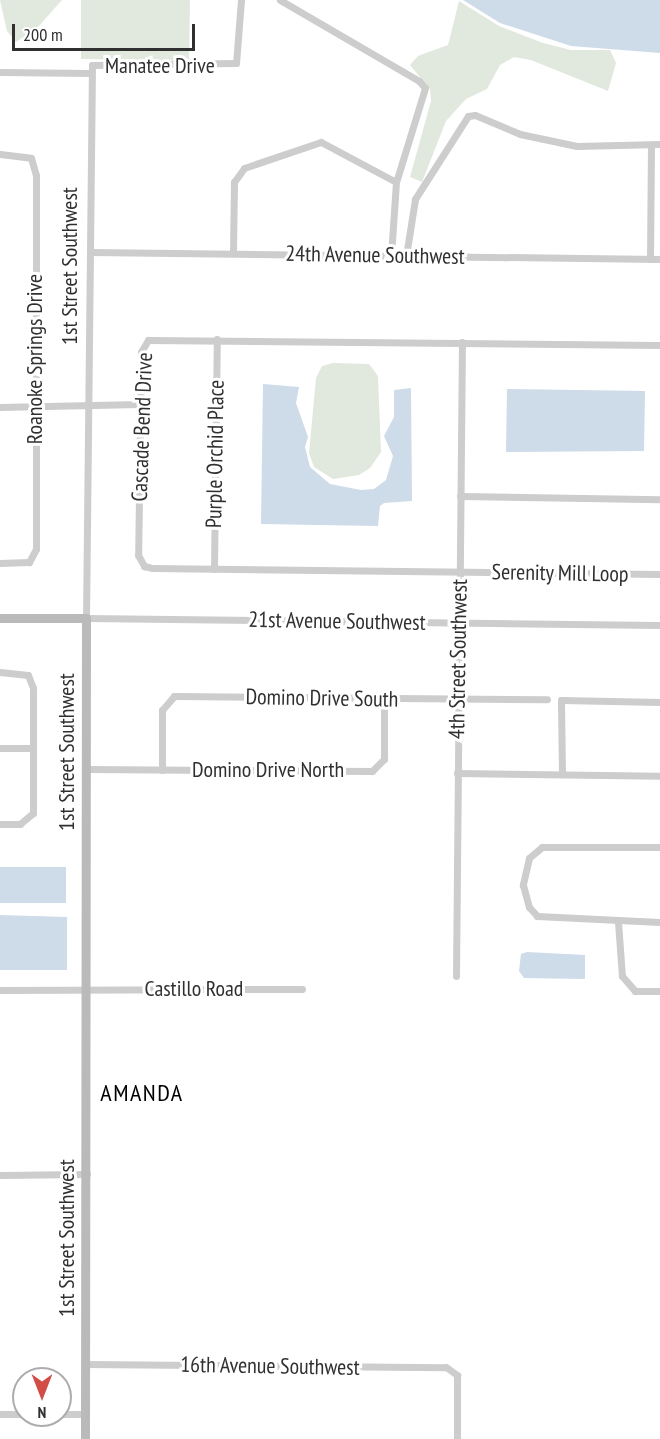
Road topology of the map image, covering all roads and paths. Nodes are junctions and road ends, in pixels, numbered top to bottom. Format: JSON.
{"nodes":[{"id":1,"x":241,"y":0,"type":"edge"},
{"id":2,"x":280,"y":0,"type":"edge"},
{"id":3,"x":91,"y":69,"type":"junction"},
{"id":4,"x":0,"y":72,"type":"edge"},
{"id":5,"x":660,"y":144,"type":"edge"},
{"id":6,"x":651,"y":145,"type":"junction"},
{"id":7,"x":0,"y":154,"type":"edge"},
{"id":8,"x":396,"y":182,"type":"junction"},
{"id":9,"x":90,"y":252,"type":"junction"},
{"id":10,"x":234,"y":253,"type":"junction"},
{"id":11,"x":392,"y":256,"type":"junction"},
{"id":12,"x":406,"y":256,"type":"junction"},
{"id":13,"x":650,"y":259,"type":"junction"},
{"id":14,"x":660,"y":259,"type":"edge"},
{"id":15,"x":217,"y":339,"type":"junction"},
{"id":16,"x":462,"y":342,"type":"junction"},
{"id":17,"x":660,"y":345,"type":"edge"},
{"id":18,"x":140,"y":404,"type":"junction"},
{"id":19,"x":0,"y":406,"type":"edge"},
{"id":20,"x":35,"y":406,"type":"junction"},
{"id":21,"x":88,"y":406,"type":"junction"},
{"id":22,"x":460,"y":496,"type":"junction"},
{"id":23,"x":660,"y":499,"type":"edge"},
{"id":24,"x":0,"y":563,"type":"edge"},
{"id":25,"x":214,"y":569,"type":"junction"},
{"id":26,"x":459,"y":572,"type":"junction"},
{"id":27,"x":660,"y":574,"type":"edge"},
{"id":28,"x":0,"y":618,"type":"edge"},
{"id":29,"x":86,"y":618,"type":"junction"},
{"id":30,"x":459,"y":622,"type":"junction"},
{"id":31,"x":660,"y":625,"type":"edge"},
{"id":32,"x":0,"y":672,"type":"edge"},
{"id":33,"x":384,"y":698,"type":"junction"},
{"id":34,"x":457,"y":699,"type":"junction"},
{"id":35,"x":547,"y":699,"type":"dead end"},
{"id":36,"x":660,"y":702,"type":"edge"},
{"id":37,"x":0,"y":748,"type":"edge"},
{"id":38,"x":33,"y":748,"type":"junction"},
{"id":39,"x":86,"y":769,"type":"junction"},
{"id":40,"x":162,"y":770,"type":"junction"},
{"id":41,"x":457,"y":773,"type":"junction"},
{"id":42,"x":562,"y":774,"type":"junction"},
{"id":43,"x":660,"y":776,"type":"edge"},
{"id":44,"x":0,"y":824,"type":"edge"},
{"id":45,"x":660,"y":848,"type":"edge"},
{"id":46,"x":618,"y":921,"type":"junction"},
{"id":47,"x":660,"y":921,"type":"edge"},
{"id":48,"x":456,"y":976,"type":"dead end"},
{"id":49,"x":87,"y":989,"type":"junction"},
{"id":50,"x":302,"y":989,"type":"dead end"},
{"id":51,"x":0,"y":990,"type":"edge"},
{"id":52,"x":660,"y":991,"type":"edge"},
{"id":53,"x":0,"y":1174,"type":"edge"},
{"id":54,"x":87,"y":1174,"type":"junction"},
{"id":55,"x":86,"y":1364,"type":"junction"},
{"id":56,"x":72,"y":1414,"type":"edge"},
{"id":57,"x":86,"y":1414,"type":"junction"},
{"id":58,"x":85,"y":1439,"type":"edge"},
{"id":59,"x":457,"y":1439,"type":"edge"}],
"edges":[{"from":1,"to":3,"type":"street","name":"Manatee Drive"},
{"from":2,"to":8,"type":"street"},
{"from":3,"to":4,"type":"street"},
{"from":3,"to":9,"type":"street","name":"1st Street Southwest"},
{"from":5,"to":6,"type":"street"},
{"from":6,"to":12,"type":"street"},
{"from":6,"to":13,"type":"street"},
{"from":7,"to":20,"type":"street","name":"Roanoke Springs Drive"},
{"from":8,"to":10,"type":"street"},
{"from":8,"to":11,"type":"street"},
{"from":9,"to":10,"type":"street","name":"24th Avenue Southwest"},
{"from":9,"to":21,"type":"street","name":"1st Street Southwest"},
{"from":10,"to":11,"type":"street","name":"24th Avenue Southwest"},
{"from":11,"to":12,"type":"street","name":"24th Avenue Southwest"},
{"from":12,"to":13,"type":"street","name":"24th Avenue Southwest"},
{"from":13,"to":14,"type":"street","name":"24th Avenue Southwest"},
{"from":15,"to":16,"type":"street","name":"Cascade Bend Drive"},
{"from":15,"to":18,"type":"street","name":"Cascade Bend Drive"},
{"from":15,"to":25,"type":"street","name":"Purple Orchid Place"},
{"from":16,"to":17,"type":"street","name":"Cascade Bend Drive"},
{"from":16,"to":22,"type":"street","name":"4th Street Southwest"},
{"from":18,"to":21,"type":"street"},
{"from":18,"to":25,"type":"street","name":"Cascade Bend Drive"},
{"from":19,"to":20,"type":"street"},
{"from":20,"to":21,"type":"street"},
{"from":20,"to":24,"type":"street","name":"Roanoke Springs Drive"},
{"from":21,"to":29,"type":"street","name":"1st Street Southwest"},
{"from":22,"to":23,"type":"street"},
{"from":22,"to":26,"type":"street","name":"4th Street Southwest"},
{"from":25,"to":26,"type":"street","name":"Cascade Bend Drive"},
{"from":26,"to":27,"type":"street","name":"Serenity Mill Loop"},
{"from":26,"to":30,"type":"street","name":"4th Street Southwest"},
{"from":28,"to":29,"type":"street"},
{"from":29,"to":30,"type":"street","name":"21st Avenue Southwest"},
{"from":29,"to":39,"type":"street","name":"1st Street Southwest"},
{"from":30,"to":31,"type":"street","name":"21st Avenue Southwest"},
{"from":30,"to":34,"type":"street","name":"4th Street Southwest"},
{"from":32,"to":38,"type":"street"},
{"from":33,"to":34,"type":"street","name":"Domino Drive South"},
{"from":33,"to":40,"type":"street","name":"Domino Drive North"},
{"from":33,"to":40,"type":"street","name":"Domino Drive South"},
{"from":34,"to":35,"type":"street","name":"Domino Drive South"},
{"from":34,"to":41,"type":"street","name":"4th Street Southwest"},
{"from":36,"to":42,"type":"street"},
{"from":37,"to":38,"type":"street"},
{"from":38,"to":44,"type":"street"},
{"from":39,"to":40,"type":"street","name":"Domino Drive North"},
{"from":39,"to":49,"type":"street","name":"1st Street Southwest"},
{"from":41,"to":42,"type":"street"},
{"from":41,"to":48,"type":"street","name":"4th Street Southwest"},
{"from":42,"to":43,"type":"street"},
{"from":45,"to":46,"type":"street"},
{"from":46,"to":47,"type":"street"},
{"from":46,"to":52,"type":"street"},
{"from":49,"to":50,"type":"street","name":"Castillo Road"},
{"from":49,"to":51,"type":"street","name":"Castillo Road"},
{"from":49,"to":54,"type":"street","name":"1st Street Southwest"},
{"from":53,"to":54,"type":"street"},
{"from":54,"to":55,"type":"street","name":"1st Street Southwest"},
{"from":55,"to":57,"type":"street","name":"1st Street Southwest"},
{"from":55,"to":59,"type":"street","name":"16th Avenue Southwest"},
{"from":56,"to":57,"type":"street"},
{"from":57,"to":58,"type":"street","name":"1st Street Southwest"}]}
